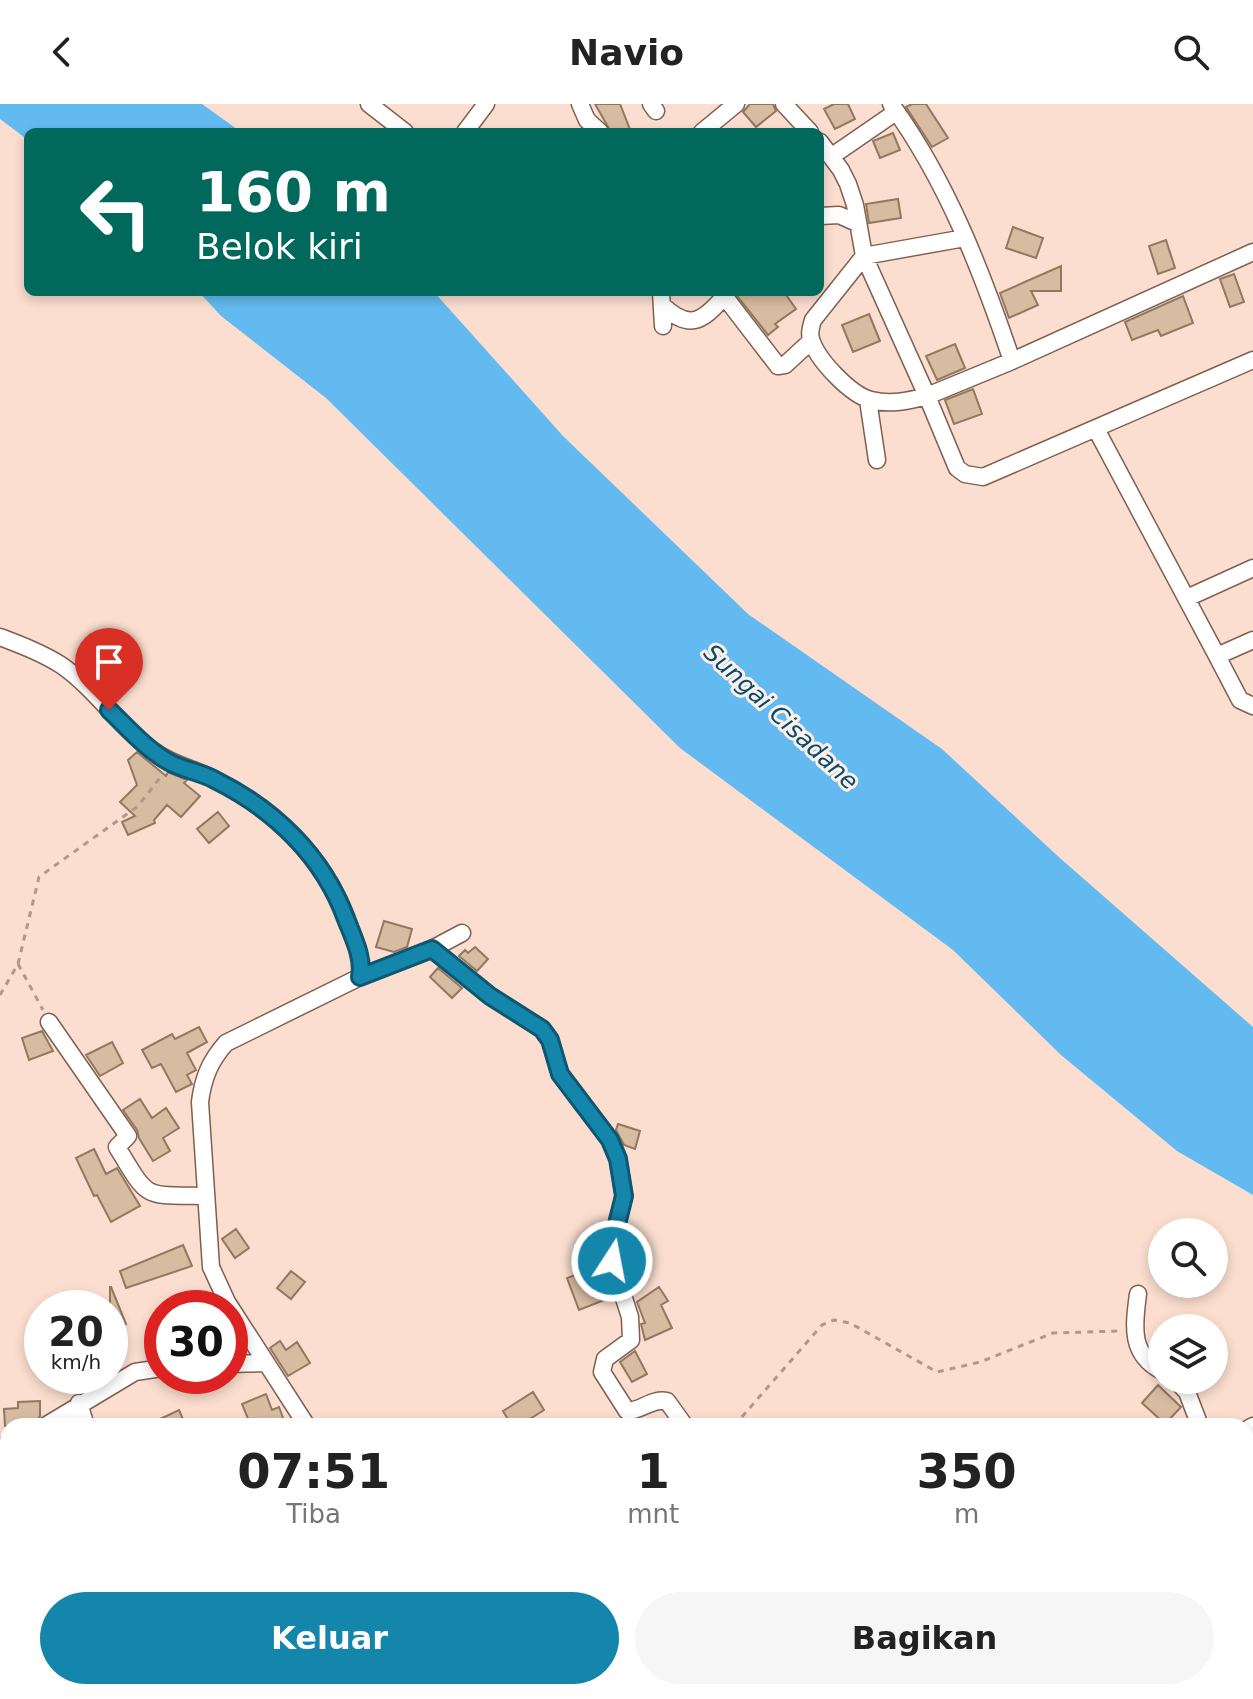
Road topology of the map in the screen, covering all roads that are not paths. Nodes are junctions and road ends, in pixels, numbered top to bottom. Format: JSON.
{"nodes":[{"id":1,"x":369,"y":104,"type":"edge"},
{"id":2,"x":486,"y":104,"type":"edge"},
{"id":3,"x":580,"y":104,"type":"edge"},
{"id":4,"x":784,"y":104,"type":"edge"},
{"id":5,"x":725,"y":107,"type":"edge"},
{"id":6,"x":894,"y":108,"type":"edge"},
{"id":7,"x":400,"y":128,"type":"edge"},
{"id":8,"x":468,"y":128,"type":"edge"},
{"id":9,"x":596,"y":128,"type":"edge"},
{"id":10,"x":709,"y":128,"type":"edge"},
{"id":11,"x":806,"y":128,"type":"edge"},
{"id":12,"x":824,"y":147,"type":"edge"},
{"id":13,"x":832,"y":156,"type":"junction"},
{"id":14,"x":824,"y":216,"type":"edge"},
{"id":15,"x":857,"y":223,"type":"junction"},
{"id":16,"x":965,"y":238,"type":"junction"},
{"id":17,"x":1253,"y":252,"type":"edge"},
{"id":18,"x":864,"y":256,"type":"junction"},
{"id":19,"x":721,"y":296,"type":"edge"},
{"id":20,"x":662,"y":299,"type":"edge"},
{"id":21,"x":663,"y":326,"type":"dead end"},
{"id":22,"x":811,"y":341,"type":"junction"},
{"id":23,"x":1253,"y":360,"type":"edge"},
{"id":24,"x":1012,"y":361,"type":"junction"},
{"id":25,"x":927,"y":396,"type":"junction"},
{"id":26,"x":868,"y":400,"type":"junction"},
{"id":27,"x":1096,"y":429,"type":"junction"},
{"id":28,"x":877,"y":460,"type":"dead end"},
{"id":29,"x":1253,"y":568,"type":"edge"},
{"id":30,"x":1187,"y":598,"type":"junction"},
{"id":31,"x":0,"y":637,"type":"edge"},
{"id":32,"x":1253,"y":640,"type":"edge"},
{"id":33,"x":1217,"y":656,"type":"junction"},
{"id":34,"x":1253,"y":706,"type":"edge"},
{"id":35,"x":462,"y":933,"type":"dead end"},
{"id":36,"x":432,"y":949,"type":"junction"},
{"id":37,"x":360,"y":977,"type":"junction"},
{"id":38,"x":49,"y":1022,"type":"road end"},
{"id":39,"x":205,"y":1196,"type":"junction"},
{"id":40,"x":1138,"y":1294,"type":"dead end"},
{"id":41,"x":1148,"y":1359,"type":"edge"},
{"id":42,"x":266,"y":1363,"type":"junction"},
{"id":43,"x":248,"y":1364,"type":"edge"},
{"id":44,"x":144,"y":1371,"type":"edge"},
{"id":45,"x":1188,"y":1394,"type":"edge"},
{"id":46,"x":79,"y":1403,"type":"junction"},
{"id":47,"x":57,"y":1418,"type":"edge"},
{"id":48,"x":84,"y":1418,"type":"edge"},
{"id":49,"x":302,"y":1418,"type":"edge"},
{"id":50,"x":679,"y":1418,"type":"edge"},
{"id":51,"x":1197,"y":1418,"type":"edge"}],
"edges":[{"from":1,"to":7,"type":"street"},
{"from":2,"to":8,"type":"street"},
{"from":3,"to":9,"type":"street"},
{"from":4,"to":11,"type":"street"},
{"from":5,"to":10,"type":"street"},
{"from":6,"to":13,"type":"street"},
{"from":6,"to":16,"type":"street"},
{"from":12,"to":13,"type":"street"},
{"from":13,"to":15,"type":"street"},
{"from":14,"to":15,"type":"street"},
{"from":15,"to":18,"type":"street"},
{"from":16,"to":18,"type":"street"},
{"from":16,"to":24,"type":"street"},
{"from":17,"to":24,"type":"street"},
{"from":18,"to":22,"type":"street"},
{"from":18,"to":25,"type":"street"},
{"from":19,"to":20,"type":"street"},
{"from":19,"to":22,"type":"street"},
{"from":20,"to":21,"type":"street"},
{"from":22,"to":26,"type":"street"},
{"from":23,"to":27,"type":"street"},
{"from":24,"to":25,"type":"street"},
{"from":25,"to":26,"type":"street"},
{"from":25,"to":27,"type":"street"},
{"from":26,"to":28,"type":"street"},
{"from":27,"to":30,"type":"street"},
{"from":29,"to":30,"type":"street"},
{"from":30,"to":33,"type":"street"},
{"from":31,"to":37,"type":"street"},
{"from":32,"to":33,"type":"street"},
{"from":33,"to":34,"type":"street"},
{"from":35,"to":36,"type":"street"},
{"from":36,"to":37,"type":"street"},
{"from":36,"to":50,"type":"street"},
{"from":37,"to":39,"type":"street"},
{"from":38,"to":39,"type":"street"},
{"from":39,"to":42,"type":"street"},
{"from":40,"to":41,"type":"street"},
{"from":42,"to":43,"type":"street"},
{"from":42,"to":49,"type":"street"},
{"from":44,"to":46,"type":"street"},
{"from":45,"to":51,"type":"street"},
{"from":46,"to":47,"type":"street"},
{"from":46,"to":48,"type":"street"}]}
